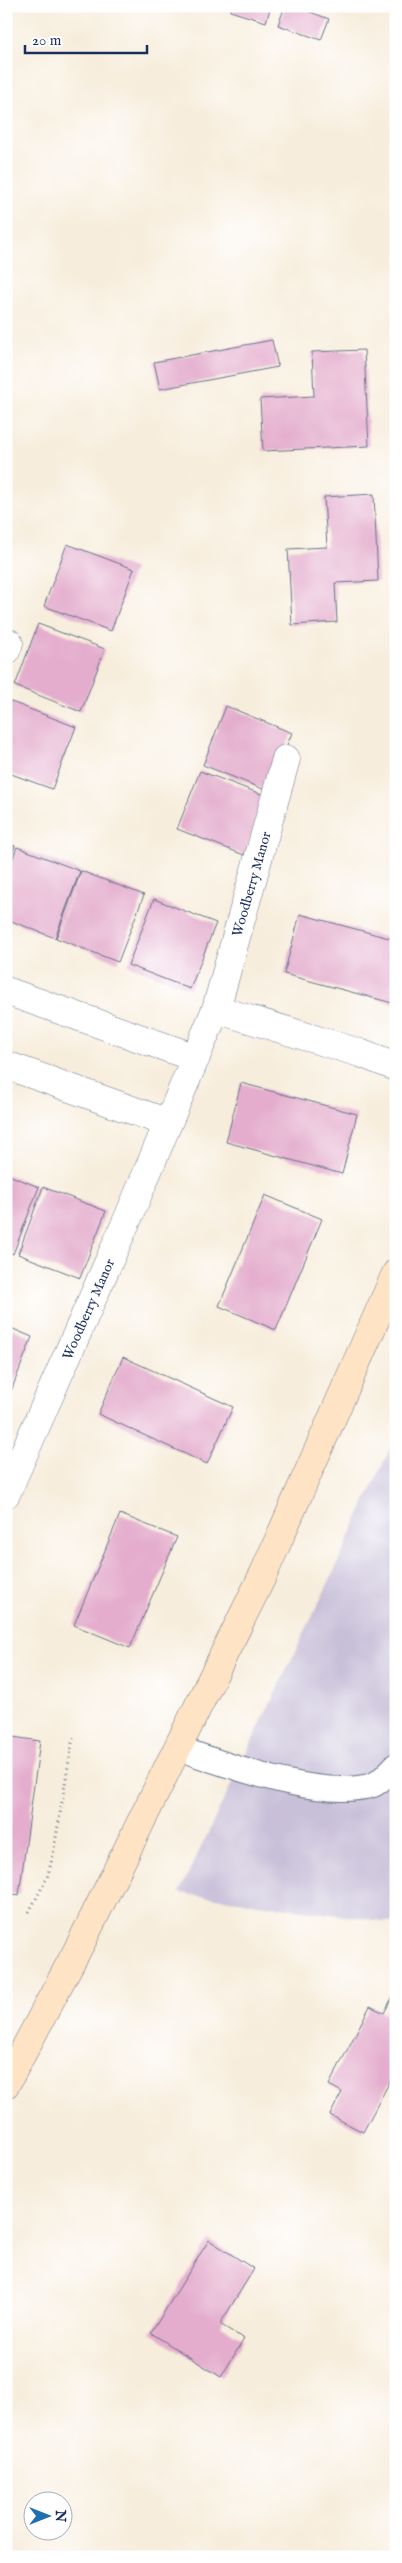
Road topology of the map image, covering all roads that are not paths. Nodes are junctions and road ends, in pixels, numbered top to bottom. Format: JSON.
{"nodes":[{"id":1,"x":286,"y":759,"type":"dead end"},
{"id":2,"x":6,"y":990,"type":"edge"},
{"id":3,"x":216,"y":1009,"type":"junction"},
{"id":4,"x":196,"y":1058,"type":"junction"},
{"id":5,"x":6,"y":1065,"type":"edge"},
{"id":6,"x":396,"y":1067,"type":"edge"},
{"id":7,"x":168,"y":1123,"type":"junction"},
{"id":8,"x":396,"y":1274,"type":"edge"},
{"id":9,"x":6,"y":1494,"type":"edge"},
{"id":10,"x":177,"y":1748,"type":"junction"},
{"id":11,"x":396,"y":1765,"type":"edge"},
{"id":12,"x":6,"y":2084,"type":"edge"}],
"edges":[{"from":1,"to":3,"type":"street","name":"Woodberry Manor"},
{"from":2,"to":4,"type":"street"},
{"from":3,"to":4,"type":"street","name":"Woodberry Manor"},
{"from":3,"to":6,"type":"street"},
{"from":4,"to":7,"type":"street","name":"Woodberry Manor"},
{"from":5,"to":7,"type":"street"},
{"from":7,"to":9,"type":"street","name":"Woodberry Manor"},
{"from":8,"to":10,"type":"main road"},
{"from":10,"to":11,"type":"lane"},
{"from":10,"to":12,"type":"main road"}]}
